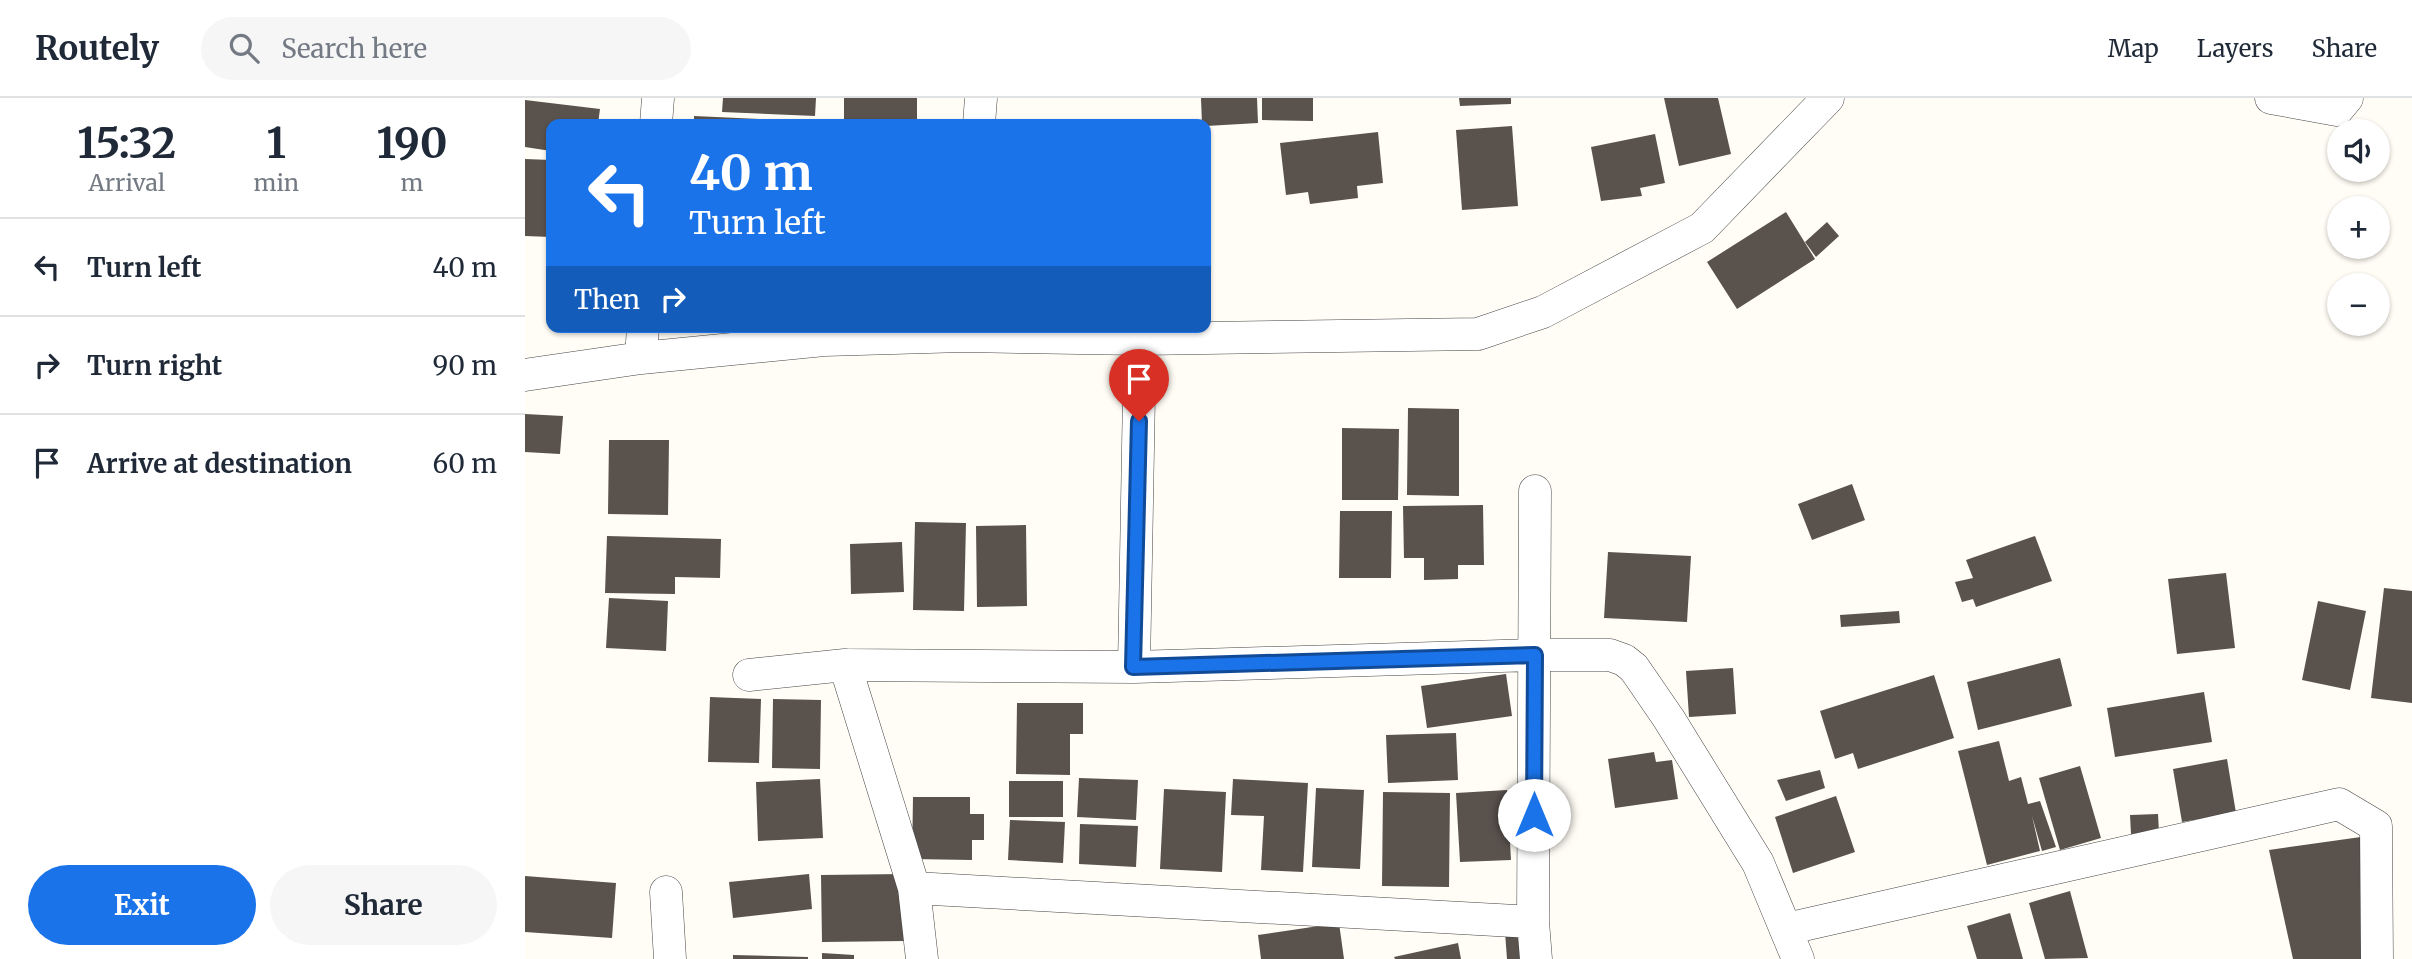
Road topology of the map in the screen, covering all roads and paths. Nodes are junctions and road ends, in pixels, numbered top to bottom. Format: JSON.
{"nodes":[{"id":1,"x":658,"y":98,"type":"edge"},
{"id":2,"x":981,"y":98,"type":"edge"},
{"id":3,"x":1828,"y":98,"type":"edge"},
{"id":4,"x":2271,"y":98,"type":"edge"},
{"id":5,"x":2347,"y":98,"type":"edge"},
{"id":6,"x":656,"y":119,"type":"edge"},
{"id":7,"x":979,"y":119,"type":"edge"},
{"id":8,"x":643,"y":333,"type":"edge"},
{"id":9,"x":932,"y":333,"type":"edge"},
{"id":10,"x":1007,"y":333,"type":"edge"},
{"id":11,"x":1140,"y":339,"type":"junction"},
{"id":12,"x":641,"y":358,"type":"junction"},
{"id":13,"x":525,"y":375,"type":"edge"},
{"id":14,"x":1535,"y":491,"type":"dead end"},
{"id":15,"x":1535,"y":655,"type":"junction"},
{"id":16,"x":845,"y":665,"type":"junction"},
{"id":17,"x":1133,"y":667,"type":"junction"},
{"id":18,"x":749,"y":675,"type":"dead end"},
{"id":19,"x":914,"y":888,"type":"junction"},
{"id":20,"x":666,"y":892,"type":"dead end"},
{"id":21,"x":1533,"y":922,"type":"junction"},
{"id":22,"x":1786,"y":929,"type":"junction"},
{"id":23,"x":670,"y":959,"type":"edge"},
{"id":24,"x":922,"y":959,"type":"edge"},
{"id":25,"x":1536,"y":959,"type":"edge"},
{"id":26,"x":1798,"y":959,"type":"edge"},
{"id":27,"x":2377,"y":959,"type":"edge"}],
"edges":[{"from":1,"to":6,"type":"street"},
{"from":2,"to":7,"type":"street"},
{"from":3,"to":11,"type":"street"},
{"from":4,"to":5,"type":"street"},
{"from":8,"to":12,"type":"street"},
{"from":9,"to":12,"type":"street"},
{"from":10,"to":11,"type":"street"},
{"from":11,"to":17,"type":"street"},
{"from":12,"to":13,"type":"street"},
{"from":14,"to":15,"type":"street"},
{"from":15,"to":17,"type":"street"},
{"from":15,"to":21,"type":"street"},
{"from":15,"to":22,"type":"street"},
{"from":16,"to":17,"type":"street"},
{"from":16,"to":18,"type":"street"},
{"from":16,"to":19,"type":"street"},
{"from":19,"to":21,"type":"street"},
{"from":19,"to":24,"type":"street"},
{"from":20,"to":23,"type":"street"},
{"from":21,"to":25,"type":"street"},
{"from":22,"to":26,"type":"street"},
{"from":22,"to":27,"type":"street"}]}
